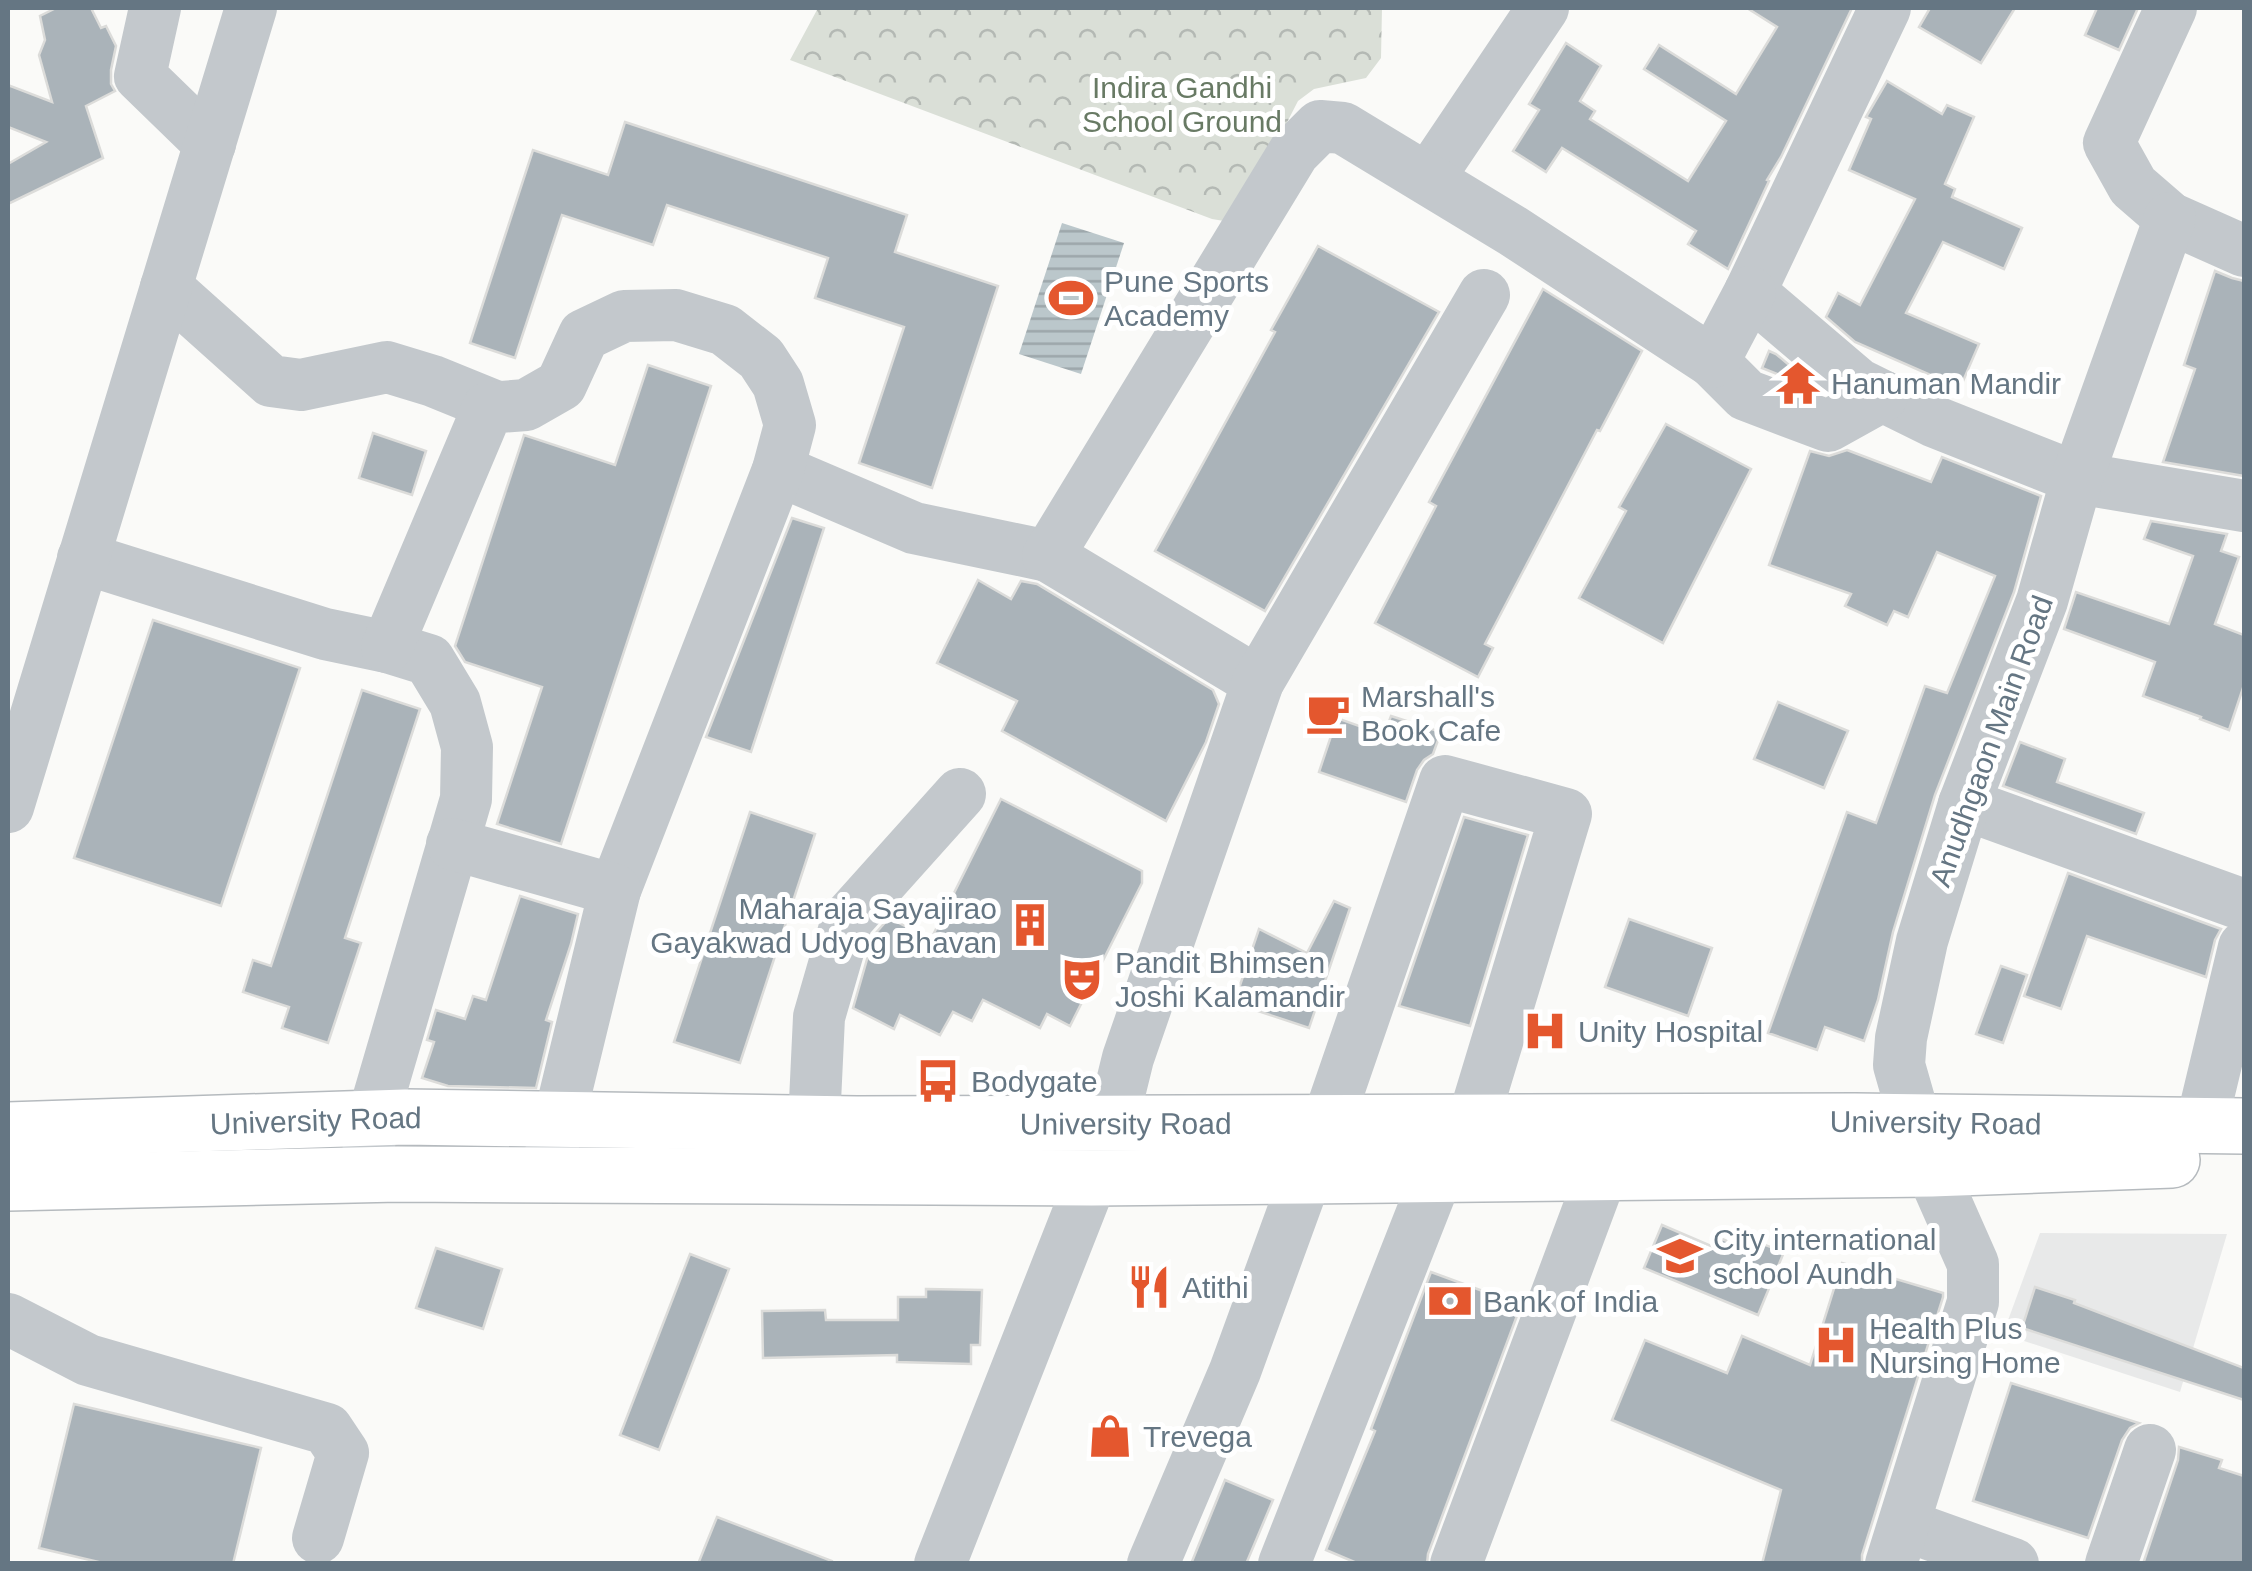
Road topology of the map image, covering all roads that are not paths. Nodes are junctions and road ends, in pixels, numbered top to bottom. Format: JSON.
{"nodes":[{"id":1,"x":155,"y":8,"type":"edge"},
{"id":2,"x":251,"y":8,"type":"edge"},
{"id":3,"x":1543,"y":8,"type":"edge"},
{"id":4,"x":1885,"y":8,"type":"edge"},
{"id":5,"x":2171,"y":8,"type":"edge"},
{"id":6,"x":210,"y":144,"type":"junction"},
{"id":7,"x":1428,"y":179,"type":"junction"},
{"id":8,"x":2170,"y":218,"type":"junction"},
{"id":9,"x":2244,"y":251,"type":"edge"},
{"id":10,"x":166,"y":286,"type":"junction"},
{"id":11,"x":1750,"y":292,"type":"junction"},
{"id":12,"x":1484,"y":295,"type":"dead end"},
{"id":13,"x":1713,"y":362,"type":"junction"},
{"id":14,"x":1882,"y":396,"type":"junction"},
{"id":15,"x":497,"y":407,"type":"junction"},
{"id":16,"x":778,"y":470,"type":"junction"},
{"id":17,"x":2077,"y":478,"type":"junction"},
{"id":18,"x":2244,"y":506,"type":"edge"},
{"id":19,"x":1048,"y":556,"type":"junction"},
{"id":20,"x":83,"y":558,"type":"junction"},
{"id":21,"x":387,"y":647,"type":"junction"},
{"id":22,"x":1258,"y":682,"type":"junction"},
{"id":23,"x":960,"y":794,"type":"dead end"},
{"id":24,"x":1964,"y":804,"type":"junction"},
{"id":25,"x":8,"y":807,"type":"edge"},
{"id":26,"x":452,"y":844,"type":"junction"},
{"id":27,"x":614,"y":890,"type":"junction"},
{"id":28,"x":2244,"y":905,"type":"edge"},
{"id":29,"x":2244,"y":947,"type":"edge"},
{"id":30,"x":373,"y":1118,"type":"junction"},
{"id":31,"x":558,"y":1119,"type":"junction"},
{"id":32,"x":1328,"y":1121,"type":"junction"},
{"id":33,"x":1474,"y":1121,"type":"junction"},
{"id":34,"x":1112,"y":1122,"type":"junction"},
{"id":35,"x":814,"y":1123,"type":"junction"},
{"id":36,"x":2222,"y":1126,"type":"edge"},
{"id":37,"x":8,"y":1130,"type":"edge"},
{"id":38,"x":1923,"y":1145,"type":"junction"},
{"id":39,"x":2244,"y":1160,"type":"edge"},
{"id":40,"x":1616,"y":1173,"type":"junction"},
{"id":41,"x":546,"y":1174,"type":"junction"},
{"id":42,"x":364,"y":1175,"type":"junction"},
{"id":43,"x":1437,"y":1175,"type":"junction"},
{"id":44,"x":1306,"y":1176,"type":"junction"},
{"id":45,"x":1092,"y":1178,"type":"junction"},
{"id":46,"x":8,"y":1183,"type":"edge"},
{"id":47,"x":8,"y":1318,"type":"edge"},
{"id":48,"x":2150,"y":1450,"type":"dead end"},
{"id":49,"x":318,"y":1538,"type":"dead end"},
{"id":50,"x":1898,"y":1544,"type":"edge"},
{"id":51,"x":940,"y":1564,"type":"edge"},
{"id":52,"x":1153,"y":1564,"type":"edge"},
{"id":53,"x":1284,"y":1564,"type":"edge"},
{"id":54,"x":1456,"y":1564,"type":"edge"},
{"id":55,"x":1487,"y":1564,"type":"edge"},
{"id":56,"x":2013,"y":1564,"type":"edge"},
{"id":57,"x":2112,"y":1564,"type":"edge"}],
"edges":[{"from":1,"to":6,"type":"street"},
{"from":2,"to":6,"type":"street"},
{"from":3,"to":7,"type":"street"},
{"from":4,"to":11,"type":"street"},
{"from":5,"to":8,"type":"street"},
{"from":6,"to":10,"type":"street"},
{"from":7,"to":13,"type":"street"},
{"from":7,"to":19,"type":"street"},
{"from":8,"to":9,"type":"street"},
{"from":8,"to":17,"type":"street","name":"Anudhgaon Main Road"},
{"from":10,"to":15,"type":"street"},
{"from":10,"to":20,"type":"street"},
{"from":11,"to":13,"type":"street"},
{"from":11,"to":14,"type":"street"},
{"from":12,"to":22,"type":"street"},
{"from":13,"to":14,"type":"street"},
{"from":14,"to":17,"type":"street"},
{"from":15,"to":16,"type":"street"},
{"from":15,"to":21,"type":"street"},
{"from":16,"to":19,"type":"street"},
{"from":16,"to":27,"type":"street"},
{"from":17,"to":18,"type":"street"},
{"from":17,"to":24,"type":"street","name":"Anudhgaon Main Road"},
{"from":19,"to":22,"type":"street"},
{"from":20,"to":21,"type":"street"},
{"from":20,"to":25,"type":"street"},
{"from":21,"to":26,"type":"street"},
{"from":22,"to":34,"type":"street"},
{"from":23,"to":35,"type":"street"},
{"from":24,"to":28,"type":"street"},
{"from":24,"to":38,"type":"street","name":"Anudhgaon Main Road"},
{"from":26,"to":27,"type":"street"},
{"from":26,"to":30,"type":"street"},
{"from":27,"to":31,"type":"street"},
{"from":29,"to":36,"type":"street"},
{"from":30,"to":31,"type":"main road","name":"University Road"},
{"from":30,"to":37,"type":"main road","name":"University Road"},
{"from":30,"to":42,"type":"street"},
{"from":31,"to":35,"type":"main road","name":"University Road"},
{"from":31,"to":41,"type":"street"},
{"from":32,"to":33,"type":"main road","name":"University Road"},
{"from":32,"to":33,"type":"street"},
{"from":32,"to":34,"type":"main road","name":"University Road"},
{"from":33,"to":38,"type":"main road","name":"University Road"},
{"from":34,"to":35,"type":"main road","name":"University Road"},
{"from":36,"to":38,"type":"main road","name":"University Road"},
{"from":38,"to":39,"type":"main road","name":"University Road"},
{"from":38,"to":40,"type":"main road","name":"University Road"},
{"from":38,"to":50,"type":"street","name":"Anudhgaon Main Road"},
{"from":40,"to":43,"type":"main road","name":"University Road"},
{"from":40,"to":54,"type":"street"},
{"from":40,"to":55,"type":"street"},
{"from":41,"to":42,"type":"main road","name":"University Road"},
{"from":41,"to":45,"type":"main road","name":"University Road"},
{"from":42,"to":46,"type":"main road","name":"University Road"},
{"from":43,"to":44,"type":"main road","name":"University Road"},
{"from":43,"to":53,"type":"street"},
{"from":44,"to":45,"type":"main road","name":"University Road"},
{"from":44,"to":52,"type":"street"},
{"from":45,"to":51,"type":"street"},
{"from":47,"to":49,"type":"street"},
{"from":48,"to":57,"type":"street"},
{"from":50,"to":56,"type":"street"}]}
